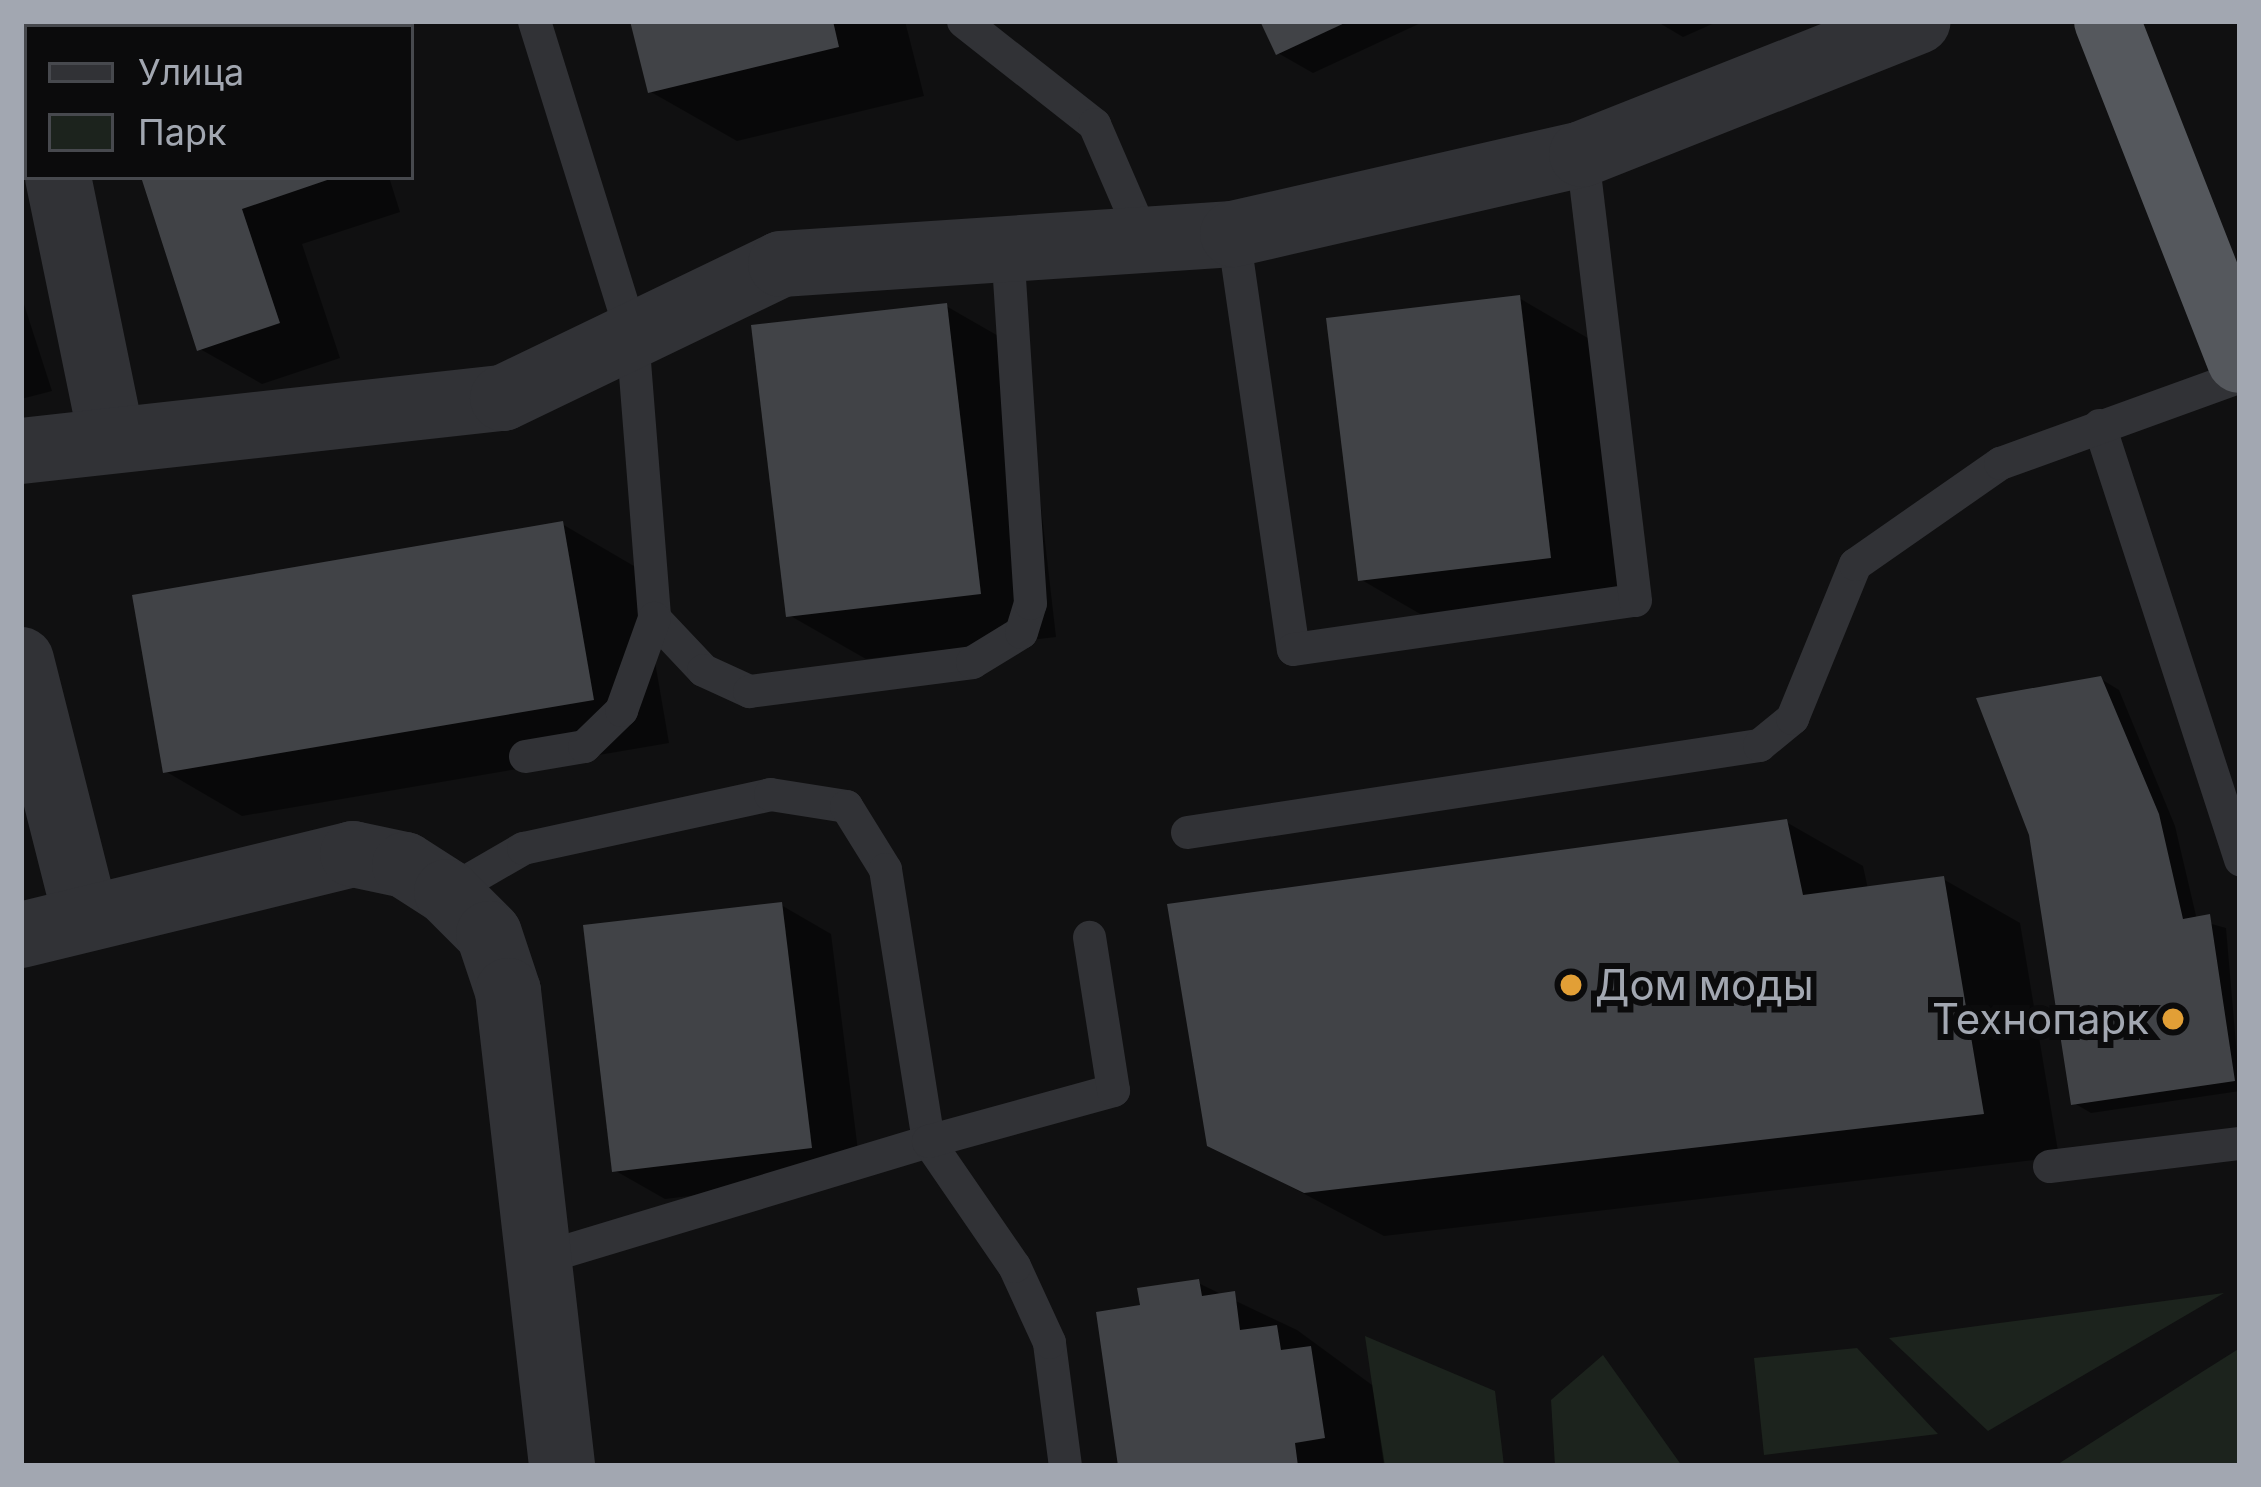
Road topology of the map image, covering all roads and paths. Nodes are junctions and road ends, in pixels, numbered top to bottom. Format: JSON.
{"nodes":[{"id":1,"x":534,"y":21,"type":"edge"},
{"id":2,"x":963,"y":21,"type":"edge"},
{"id":3,"x":1918,"y":21,"type":"edge"},
{"id":4,"x":2107,"y":21,"type":"edge"},
{"id":5,"x":1582,"y":154,"type":"junction"},
{"id":6,"x":59,"y":180,"type":"edge"},
{"id":7,"x":1233,"y":234,"type":"junction"},
{"id":8,"x":1146,"y":244,"type":"junction"},
{"id":9,"x":1007,"y":251,"type":"junction"},
{"id":10,"x":632,"y":336,"type":"junction"},
{"id":11,"x":2240,"y":359,"type":"edge"},
{"id":12,"x":2240,"y":376,"type":"edge"},
{"id":13,"x":2099,"y":425,"type":"junction"},
{"id":14,"x":112,"y":440,"type":"junction"},
{"id":15,"x":21,"y":451,"type":"edge"},
{"id":16,"x":654,"y":618,"type":"junction"},
{"id":17,"x":21,"y":660,"type":"edge"},
{"id":18,"x":525,"y":756,"type":"dead end"},
{"id":19,"x":1187,"y":832,"type":"dead end"},
{"id":20,"x":2240,"y":860,"type":"edge"},
{"id":21,"x":447,"y":892,"type":"junction"},
{"id":22,"x":86,"y":917,"type":"junction"},
{"id":23,"x":21,"y":935,"type":"edge"},
{"id":24,"x":1089,"y":937,"type":"dead end"},
{"id":25,"x":928,"y":1141,"type":"junction"},
{"id":26,"x":2240,"y":1143,"type":"edge"},
{"id":27,"x":2049,"y":1166,"type":"dead end"},
{"id":28,"x":543,"y":1257,"type":"junction"},
{"id":29,"x":562,"y":1466,"type":"edge"},
{"id":30,"x":1065,"y":1466,"type":"edge"}],
"edges":[{"from":1,"to":10,"type":"lane"},
{"from":2,"to":8,"type":"lane"},
{"from":3,"to":5,"type":"street"},
{"from":4,"to":11,"type":"highway"},
{"from":5,"to":7,"type":"street"},
{"from":5,"to":7,"type":"lane"},
{"from":6,"to":14,"type":"street"},
{"from":7,"to":8,"type":"street"},
{"from":8,"to":9,"type":"street"},
{"from":9,"to":10,"type":"street"},
{"from":9,"to":16,"type":"lane"},
{"from":10,"to":14,"type":"street"},
{"from":10,"to":16,"type":"lane"},
{"from":12,"to":13,"type":"lane"},
{"from":13,"to":19,"type":"lane"},
{"from":13,"to":20,"type":"lane"},
{"from":14,"to":15,"type":"street"},
{"from":16,"to":18,"type":"lane"},
{"from":17,"to":22,"type":"street"},
{"from":21,"to":22,"type":"street"},
{"from":21,"to":25,"type":"lane"},
{"from":21,"to":28,"type":"street"},
{"from":22,"to":23,"type":"street"},
{"from":24,"to":25,"type":"lane"},
{"from":25,"to":28,"type":"lane"},
{"from":25,"to":30,"type":"lane"},
{"from":26,"to":27,"type":"lane"},
{"from":28,"to":29,"type":"street"}]}
